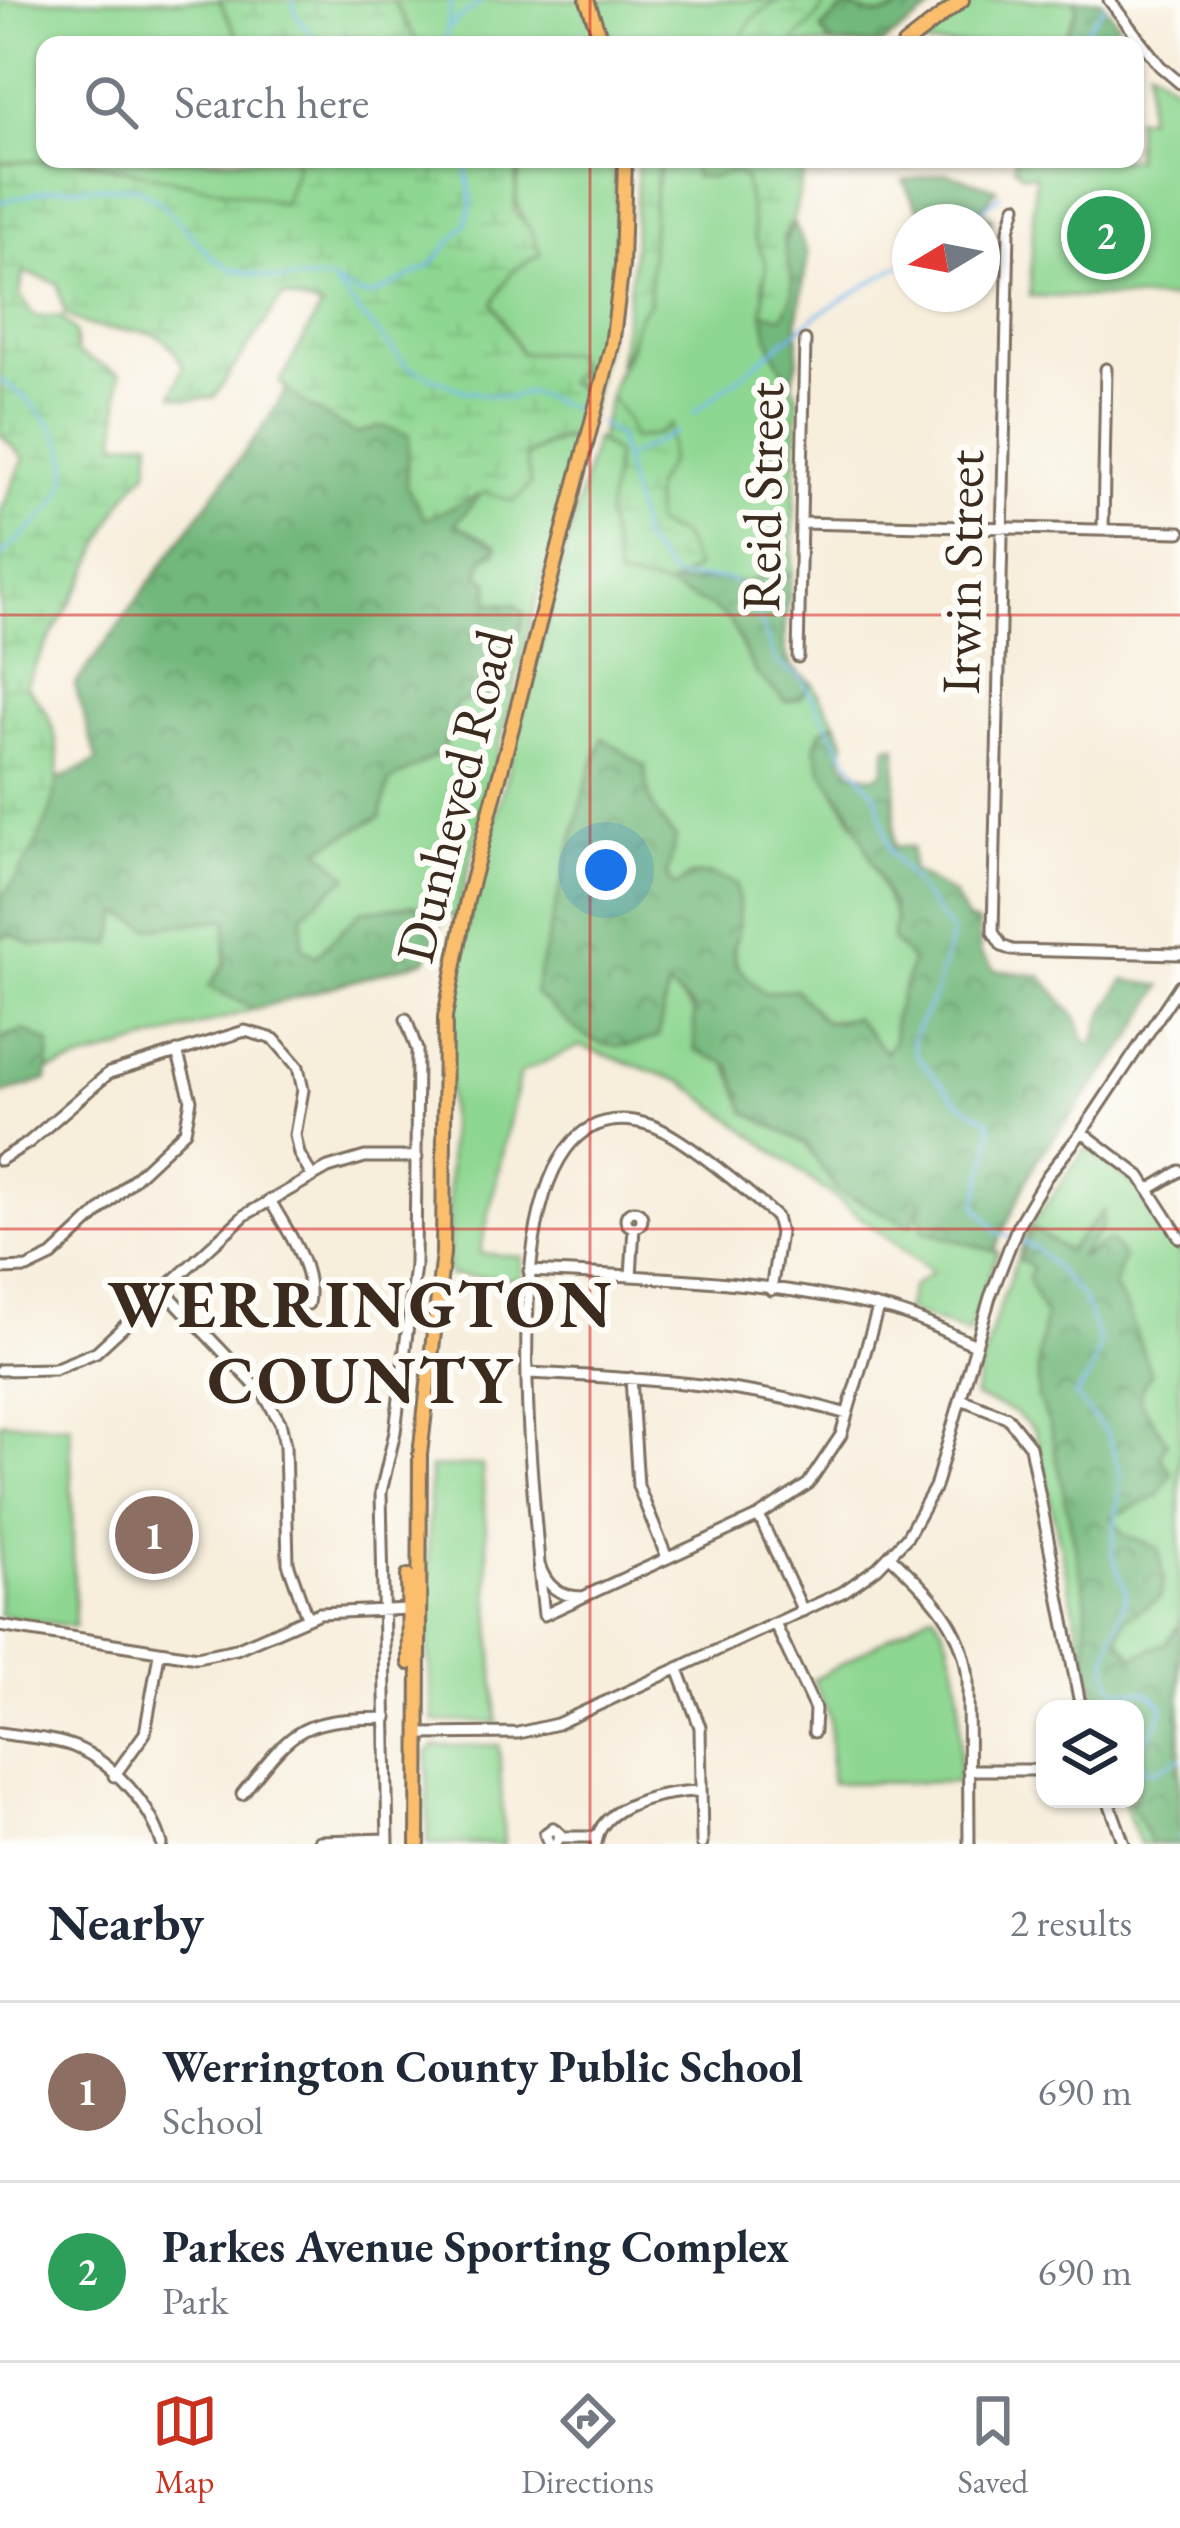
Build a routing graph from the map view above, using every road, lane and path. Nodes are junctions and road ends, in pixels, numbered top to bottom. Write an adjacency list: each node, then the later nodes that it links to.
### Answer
1 (962, 0): 5 (main road)
2 (1109, 0): 6 (street)
3 (587, 2): 4 (main road)
4 (598, 36)
5 (916, 36)
6 (1137, 36)
7 (1144, 45): 8 (street)
8 (1180, 83)
9 (623, 168): 44 (main road, Dunheved Road)
10 (1016, 206): 14 (street, Irwin Street)
11 (805, 340): 13 (street, Reid Street)
12 (1106, 369): 15 (street)
13 (801, 523): 14 (street); 17 (street, Reid Street)
14 (1002, 528): 15 (street); 18 (street, Irwin Street)
15 (1103, 530): 16 (street)
16 (1180, 532)
17 (797, 656)
18 (1180, 954)
19 (1180, 989): 22 (street)
20 (406, 1019): 23 (street)
21 (177, 1051): 24 (street); 26 (street); 31 (street)
22 (1082, 1132): 27 (street); 38 (street)
23 (417, 1157): 26 (street); 51 (street)
24 (0, 1160)
25 (1180, 1171): 27 (street)
26 (312, 1176): 28 (street)
27 (1150, 1189): 30 (street)
28 (269, 1200): 35 (street); 36 (street)
29 (634, 1227): 33 (street)
30 (1180, 1238)
31 (0, 1269)
32 (529, 1271): 33 (street); 34 (street); 40 (street)
33 (631, 1276): 34 (street)
34 (771, 1289): 37 (street)
35 (164, 1290): 39 (street); 54 (street)
36 (308, 1304)
37 (878, 1308): 38 (street); 43 (street)
38 (976, 1345): 42 (street)
39 (0, 1370)
40 (528, 1373): 41 (street); 48 (street)
41 (631, 1378): 43 (street); 47 (street)
42 (961, 1399): 46 (street); 60 (street)
43 (847, 1414): 45 (street)
44 (420, 1455): 49 (main road, Dunheved Road); 52 (main road, Dunheved Road)
45 (759, 1516): 47 (street); 53 (street)
46 (890, 1556): 53 (street); 65 (street)
47 (667, 1558): 50 (street)
48 (539, 1564): 50 (street); 50 (street)
49 (416, 1588): 52 (main road); 57 (main road, Dunheved Road)
50 (583, 1597)
51 (385, 1609): 52 (street); 54 (street); 61 (street)
52 (408, 1609): 57 (main road); 64 (main road, Dunheved Road)
53 (803, 1610): 55 (street)
54 (307, 1617): 58 (street)
55 (775, 1624): 59 (street); 62 (street)
56 (0, 1626): 58 (street)
57 (417, 1626): 64 (main road, Dunheved Road)
58 (159, 1654): 67 (street)
59 (678, 1669): 64 (street); 68 (street)
60 (1079, 1700)
61 (387, 1718): 69 (street); 73 (street)
62 (814, 1732)
63 (0, 1733): 67 (street)
64 (413, 1734): 77 (main road, Dunheved Road)
65 (968, 1770): 66 (street); 79 (street)
66 (1036, 1770)
67 (114, 1776): 76 (street)
68 (701, 1791): 72 (street); 78 (street)
69 (242, 1795)
70 (1110, 1808): 75 (street)
71 (319, 1841): 73 (street)
72 (596, 1841): 74 (street)
73 (388, 1842)
74 (556, 1842)
75 (1119, 1843)
76 (162, 1844)
77 (415, 1844)
78 (702, 1844)
79 (969, 1844)

